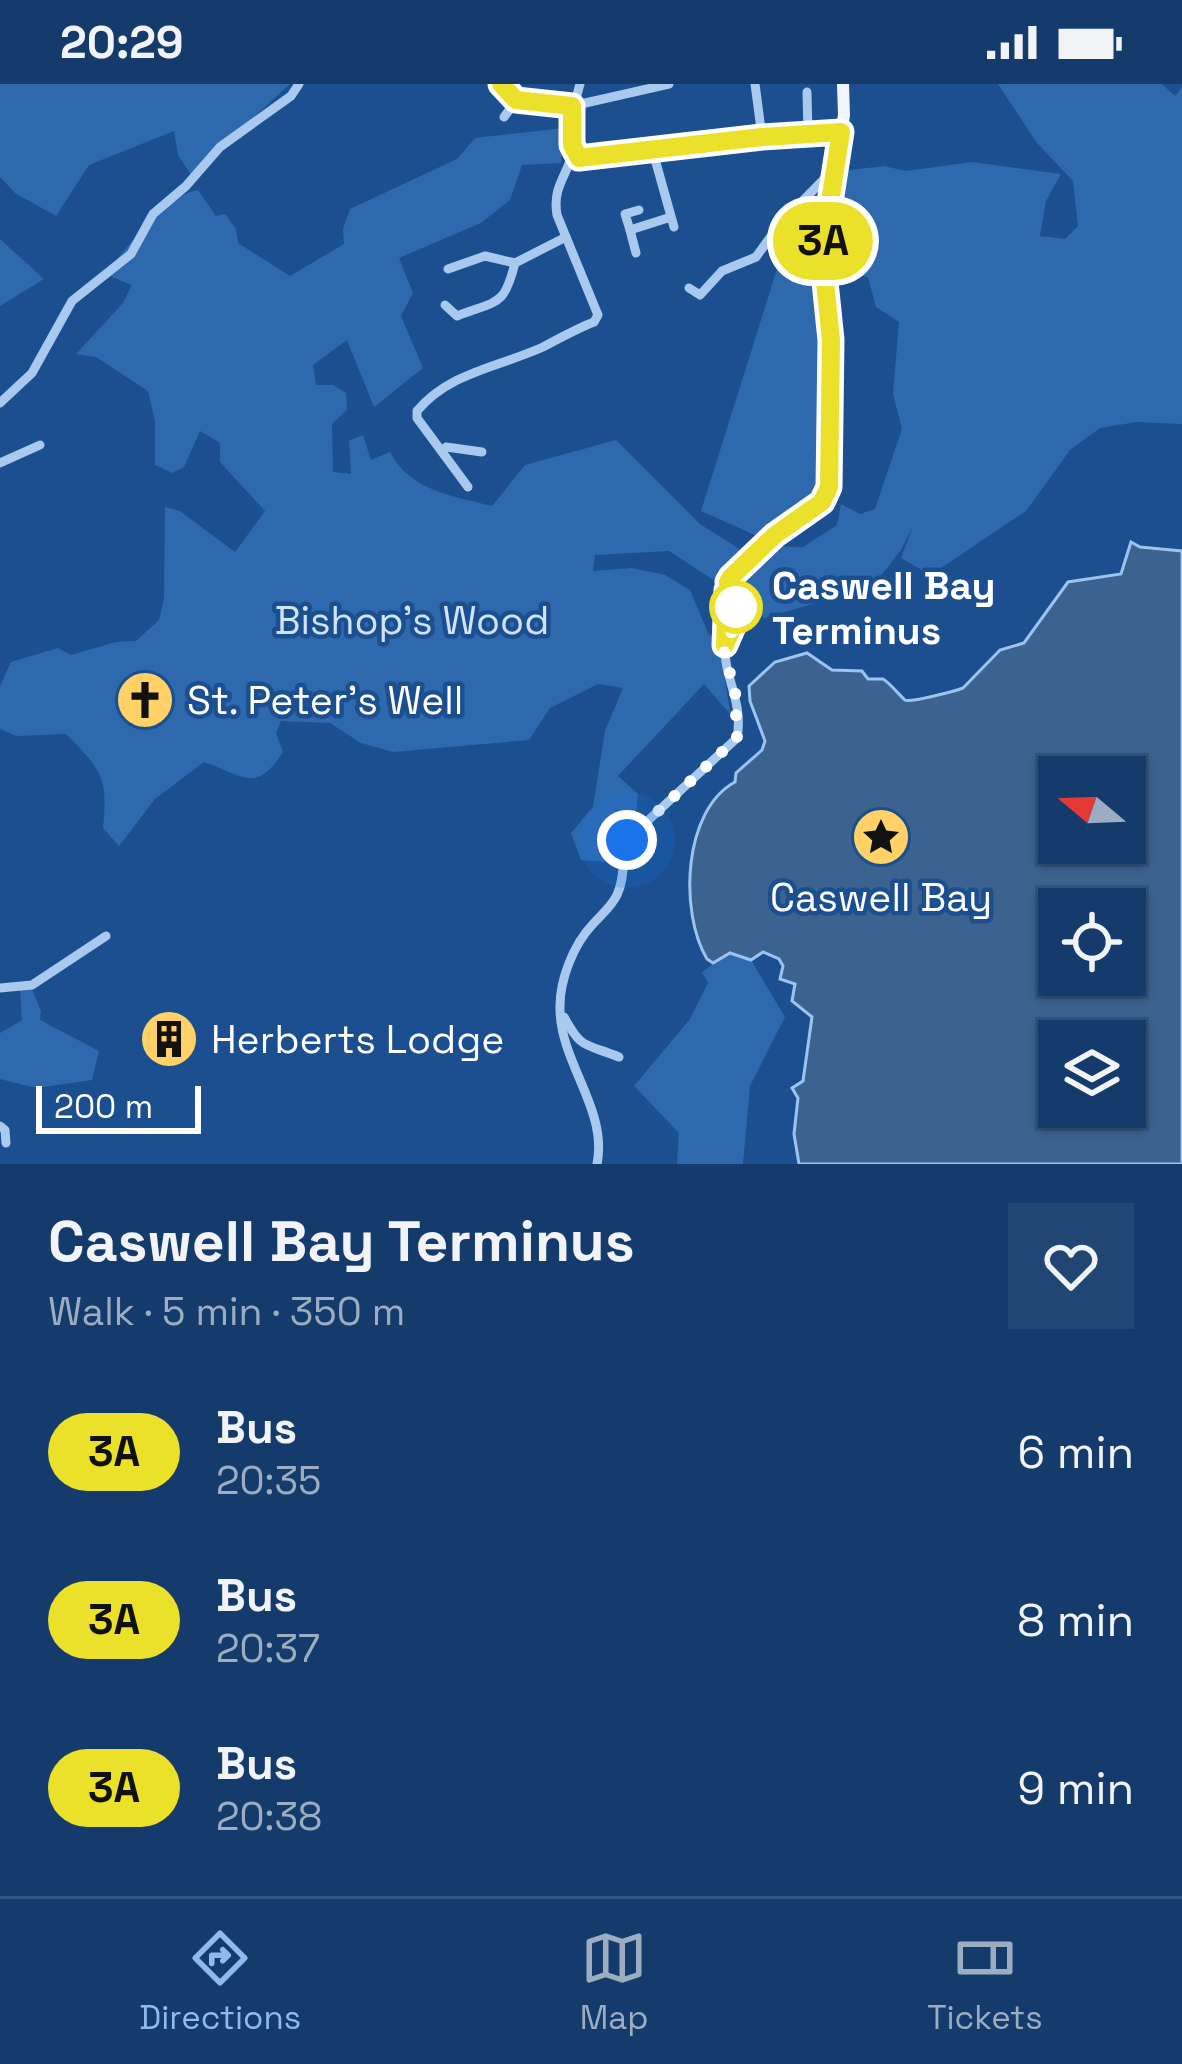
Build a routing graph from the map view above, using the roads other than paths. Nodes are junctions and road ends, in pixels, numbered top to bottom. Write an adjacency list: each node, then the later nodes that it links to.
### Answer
1 (299, 84): 25 (street)
2 (501, 84): 8 (street)
3 (580, 84): 9 (street)
4 (670, 84): 9 (street)
5 (755, 84): 13 (street)
6 (843, 84): 11 (main road)
7 (807, 92): 12 (street)
8 (516, 100): 9 (street); 10 (street)
9 (572, 106): 15 (street)
10 (504, 117)
11 (841, 132): 12 (street); 16 (main road)
12 (808, 134): 13 (street)
13 (762, 137): 14 (street)
14 (652, 152): 15 (street); 18 (street)
15 (573, 153): 19 (street)
16 (836, 167): 23 (street); 31 (main road)
17 (639, 210): 18 (street)
18 (630, 230): 20 (street)
19 (566, 237): 21 (street); 27 (street)
20 (636, 253)
21 (515, 263): 22 (street); 24 (street)
22 (448, 268)
23 (689, 288)
24 (445, 305)
25 (0, 403)
26 (40, 445): 29 (street)
27 (444, 450): 28 (street); 30 (street)
28 (482, 452)
29 (0, 463)
30 (468, 487)
31 (725, 645): 34 (street)
32 (100, 937): 33 (street)
33 (0, 988)
34 (560, 1013): 35 (street); 38 (street)
35 (619, 1057)
36 (0, 1126): 37 (street)
37 (6, 1144)
38 (597, 1164)

